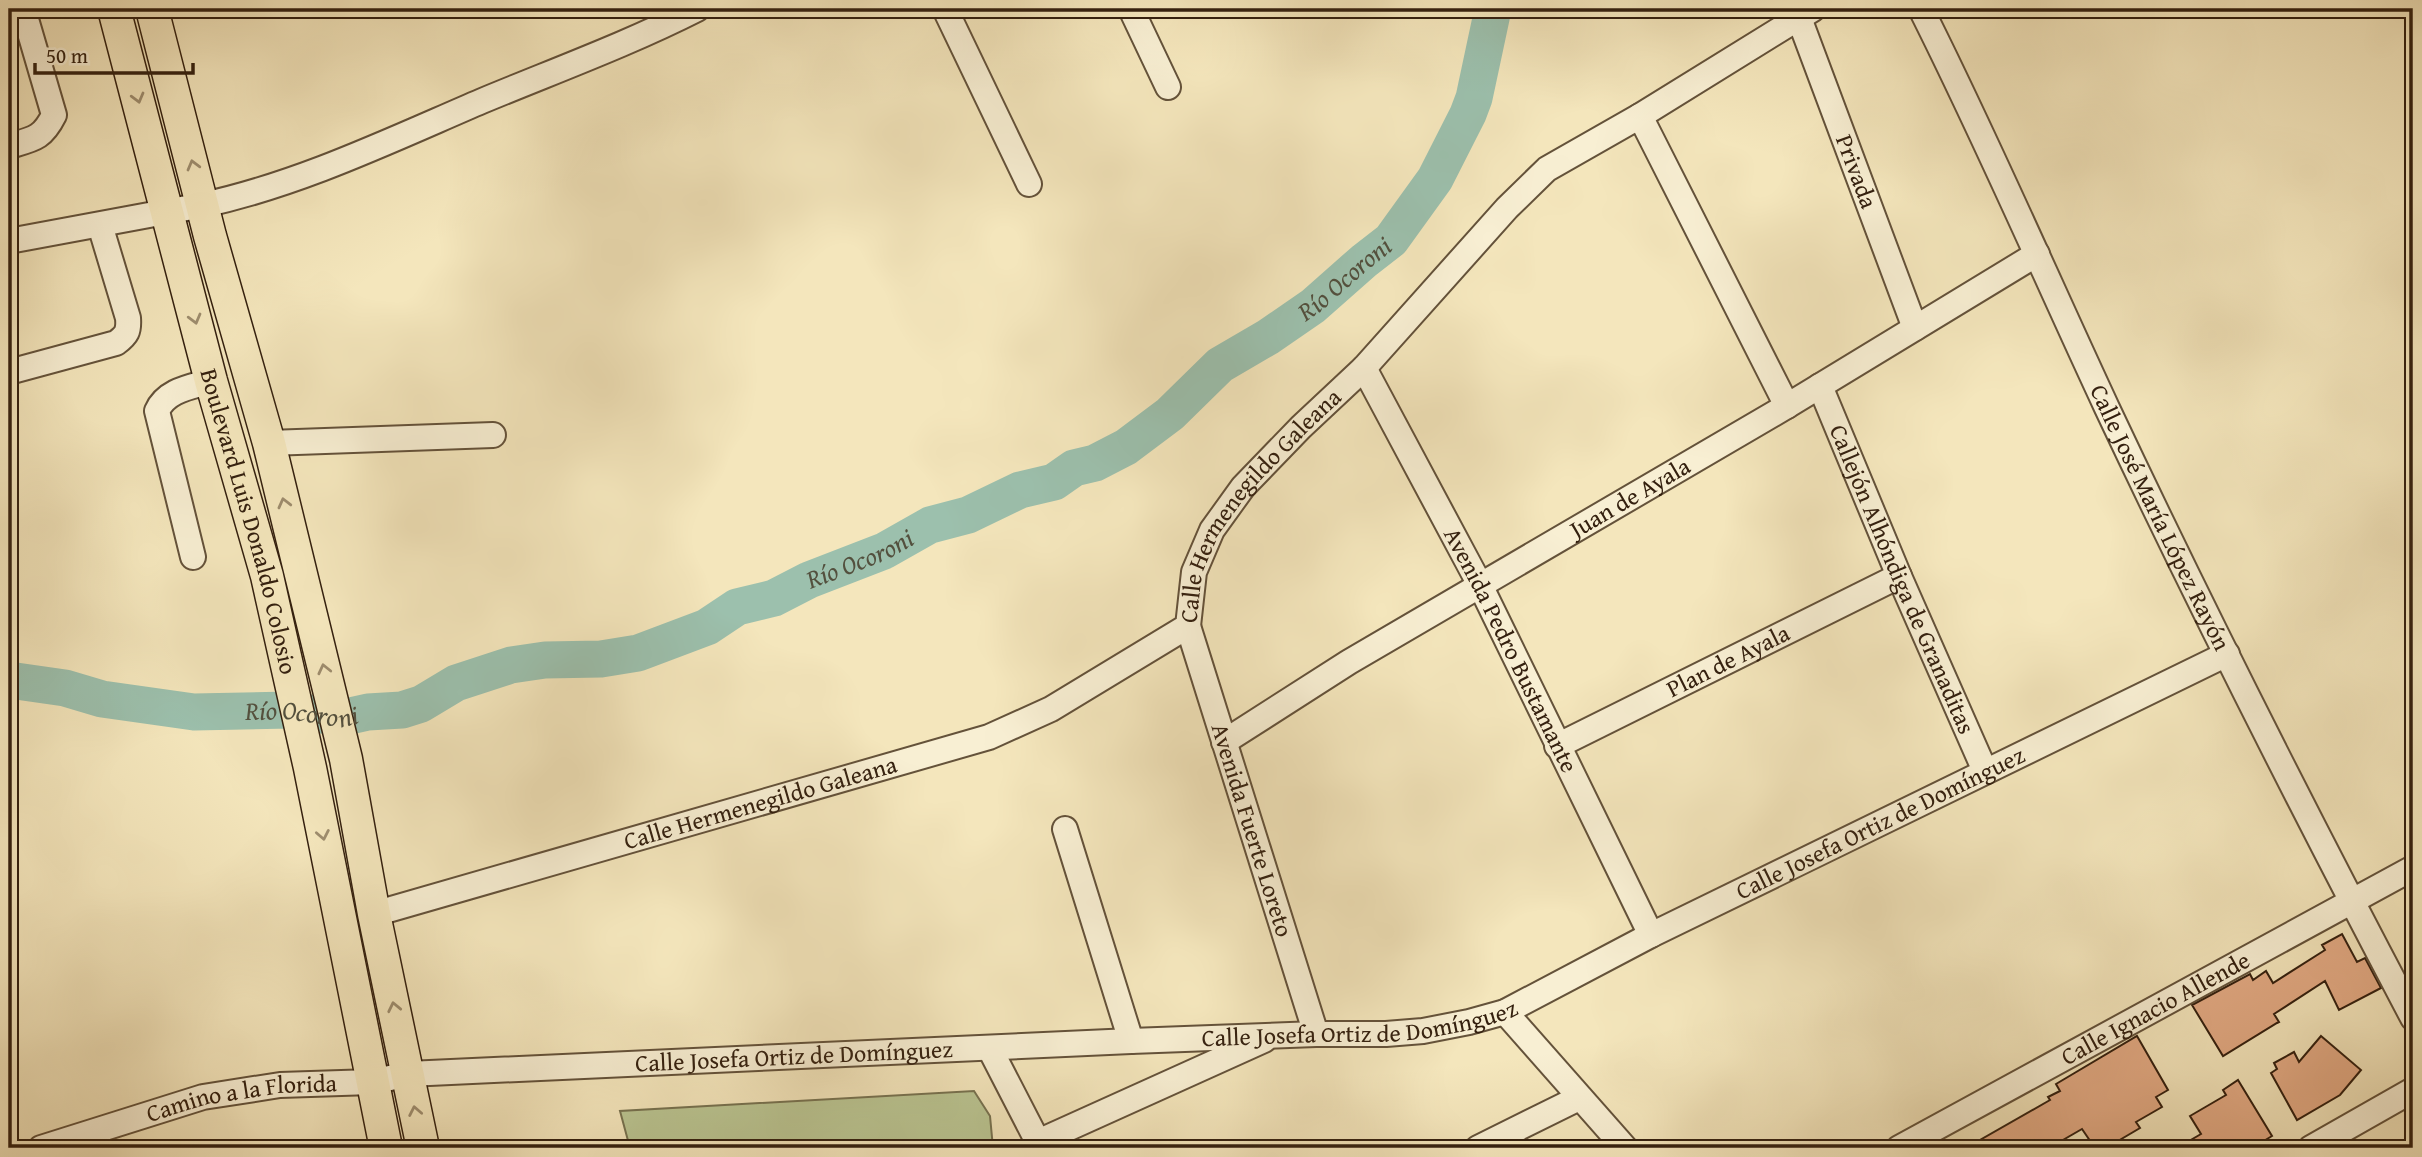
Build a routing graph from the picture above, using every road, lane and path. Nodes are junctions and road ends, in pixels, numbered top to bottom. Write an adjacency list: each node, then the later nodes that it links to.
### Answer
1 (23, 9): 11 (street)
2 (114, 9): 14 (main road, Boulevard Luis Donaldo Colosio, one-way to 14)
3 (152, 9): 13 (main road, Boulevard Luis Donaldo Colosio, one-way to 3)
4 (697, 9): 13 (street)
5 (944, 9): 12 (street)
6 (1130, 9): 9 (street)
7 (1921, 9): 17 (street, Calle José María López Rayón)
8 (1806, 13): 10 (street, Calle Hermenegildo Galeana); 18 (street, Privada)
9 (1168, 87)
10 (1640, 116): 19 (street, Calle Hermenegildo Galeana); 23 (street)
11 (9, 146)
12 (1029, 184)
13 (203, 205): 14 (street); 25 (main road, Boulevard Luis Donaldo Colosio)
14 (167, 212): 15 (street); 21 (main road, Boulevard Luis Donaldo Colosio, one-way to 21)
15 (100, 225): 16 (street); 20 (street)
16 (9, 241)
17 (2037, 254): 18 (street, Juan de Ayala); 30 (street, Calle José María López Rayón)
18 (1915, 328): 22 (street, Juan de Ayala)
19 (1364, 368): 28 (street, Avenida Pedro Bustamante); 29 (street, Calle Hermenegildo Galeana)
20 (9, 372)
21 (211, 381): 26 (street); 46 (main road, Boulevard Luis Donaldo Colosio, one-way to 46)
22 (1820, 386): 23 (street, Juan de Ayala); 27 (street, Callejón Alhóndiga de Granaditas)
23 (1787, 407): 28 (street, Juan de Ayala)
24 (493, 435): 25 (street)
25 (269, 443): 37 (main road, Boulevard Luis Donaldo Colosio, one-way to 25)
26 (193, 557)
27 (1899, 576): 32 (street, Plan de Ayala); 33 (street, Callejón Alhóndiga de Granaditas)
28 (1480, 585): 31 (street, Juan de Ayala); 32 (street, Avenida Pedro Bustamante)
29 (1188, 626): 31 (street, Avenida Fuerte Loreto); 37 (street, Calle Hermenegildo Galeana)
30 (2227, 654): 33 (street, Calle Josefa Ortiz de Domínguez); 36 (street, Calle José María López Rayón)
31 (1224, 742): 41 (street, Avenida Fuerte Loreto)
32 (1557, 746): 38 (street, Avenida Pedro Bustamante)
33 (1985, 771): 38 (street, Calle Josefa Ortiz de Domínguez)
34 (1065, 829): 43 (street)
35 (2413, 867): 36 (street, Calle Ignacio Allende)
36 (2352, 901): 40 (street, Calle José María López Rayón); 50 (street, Calle Ignacio Allende)
37 (374, 914): 45 (main road, Boulevard Luis Donaldo Colosio, one-way to 37)
38 (1651, 935): 39 (street, Calle Josefa Ortiz de Domínguez)
39 (1505, 1012): 41 (street, Calle Josefa Ortiz de Domínguez); 48 (street)
40 (2413, 1018)
41 (1316, 1034): 42 (street, Calle Josefa Ortiz de Domínguez)
42 (1275, 1035): 43 (street, Calle Josefa Ortiz de Domínguez); 49 (street)
43 (1131, 1041): 44 (street, Calle Josefa Ortiz de Domínguez)
44 (990, 1049): 45 (street, Calle Josefa Ortiz de Domínguez); 49 (street)
45 (408, 1074): 46 (street, Camino a la Florida); 53 (main road, Boulevard Luis Donaldo Colosio, one-way to 45)
46 (372, 1082): 51 (street, Camino a la Florida); 52 (main road, Boulevard Luis Donaldo Colosio)
47 (2413, 1090): 56 (street)
48 (1579, 1098): 54 (street); 55 (street)
49 (1040, 1145)
50 (1903, 1147)
51 (41, 1148)
52 (386, 1148)
53 (423, 1148)
54 (1478, 1148)
55 (1625, 1148)
56 (2311, 1148)

